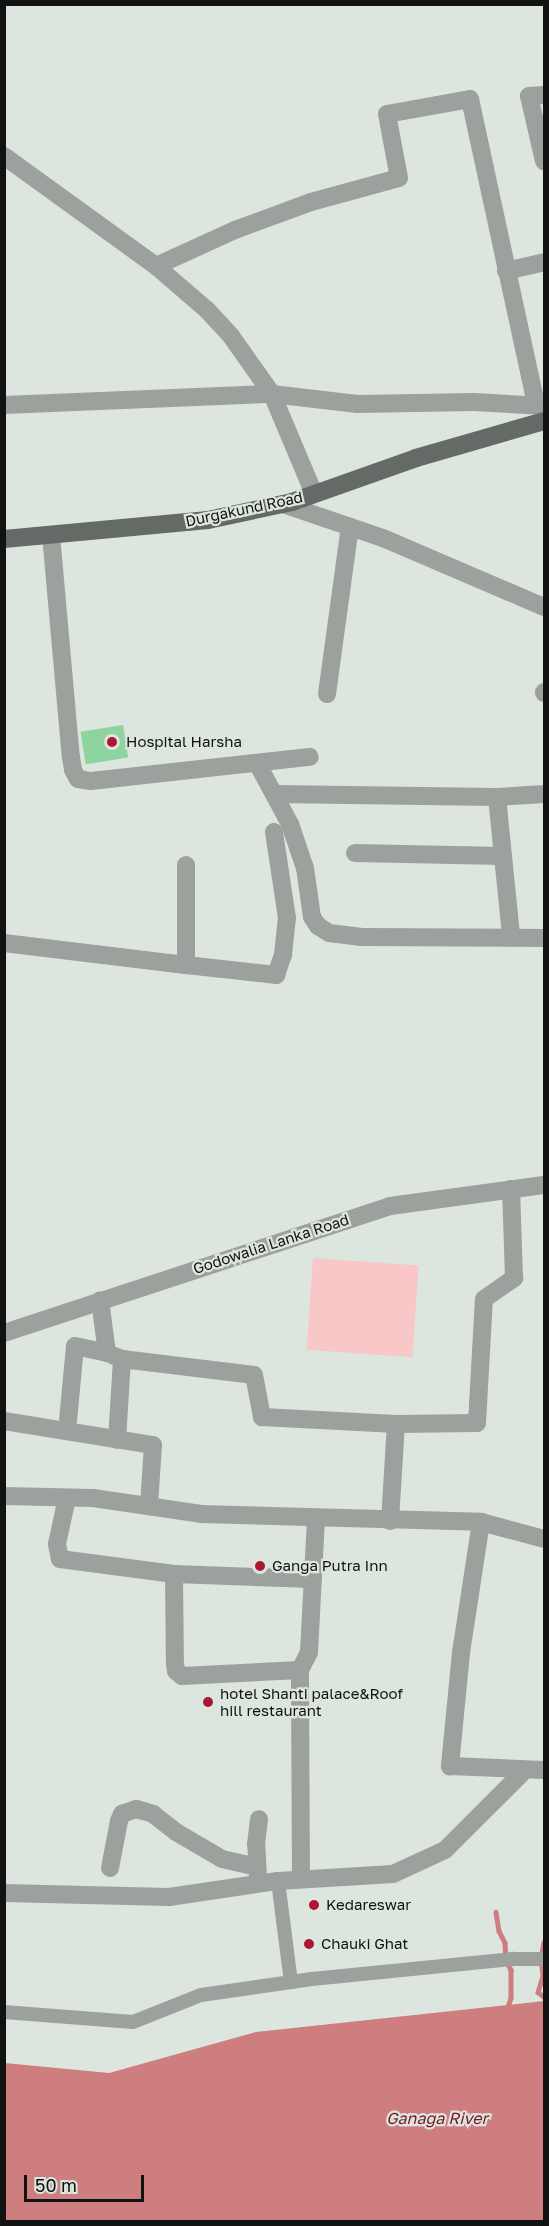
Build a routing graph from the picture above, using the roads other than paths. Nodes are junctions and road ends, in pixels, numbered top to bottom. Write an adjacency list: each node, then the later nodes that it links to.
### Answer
1 (544, 94): 3 (street)
2 (4, 156): 5 (street)
3 (544, 161)
4 (544, 262): 6 (street)
5 (156, 266): 6 (street); 7 (street)
6 (506, 271): 9 (street)
7 (272, 394): 8 (street); 9 (street); 10 (street)
8 (4, 405)
9 (542, 411): 10 (main road, Durgakund Road)
10 (314, 494): 11 (main road, Durgakund Road)
11 (283, 504): 12 (street); 13 (main road, Durgakund Road)
12 (350, 527): 15 (street); 16 (street)
13 (51, 535): 14 (main road, Durgakund Road); 18 (street)
14 (4, 539)
15 (544, 607)
16 (327, 694)
17 (310, 757): 18 (street)
18 (256, 763): 20 (street)
19 (544, 794): 21 (street)
20 (274, 795): 21 (street); 26 (street)
21 (497, 797): 24 (street)
22 (274, 832): 29 (street)
23 (355, 854): 24 (street)
24 (503, 856): 26 (street)
25 (186, 865): 29 (street)
26 (511, 936): 27 (street)
27 (544, 938)
28 (4, 943): 29 (street)
29 (186, 965)
30 (544, 1185): 31 (street, Godowalia Lanka Road)
31 (512, 1189): 32 (street, Godowalia Lanka Road); 36 (street)
32 (100, 1300): 33 (street, Godowalia Lanka Road); 34 (street)
33 (4, 1333)
34 (114, 1356): 36 (street); 37 (street); 38 (street)
35 (4, 1421): 37 (street)
36 (396, 1424): 43 (street)
37 (68, 1431): 38 (street)
38 (117, 1440): 41 (street)
39 (4, 1496): 40 (street)
40 (67, 1498): 41 (street); 46 (street)
41 (149, 1506): 42 (street)
42 (316, 1519): 43 (street); 47 (street)
43 (390, 1521): 44 (street)
44 (482, 1522): 45 (street); 50 (street)
45 (544, 1539)
46 (174, 1574): 47 (street); 48 (street)
47 (313, 1579): 48 (street)
48 (300, 1670): 54 (street)
49 (544, 1770): 50 (street)
50 (524, 1771): 54 (street)
51 (260, 1819): 53 (street)
52 (110, 1868): 53 (street)
53 (258, 1875): 55 (street); 56 (street)
54 (301, 1879): 55 (street)
55 (278, 1881): 58 (street)
56 (4, 1893)
57 (544, 1959): 58 (street)
58 (291, 1982): 59 (street)
59 (4, 2012)

